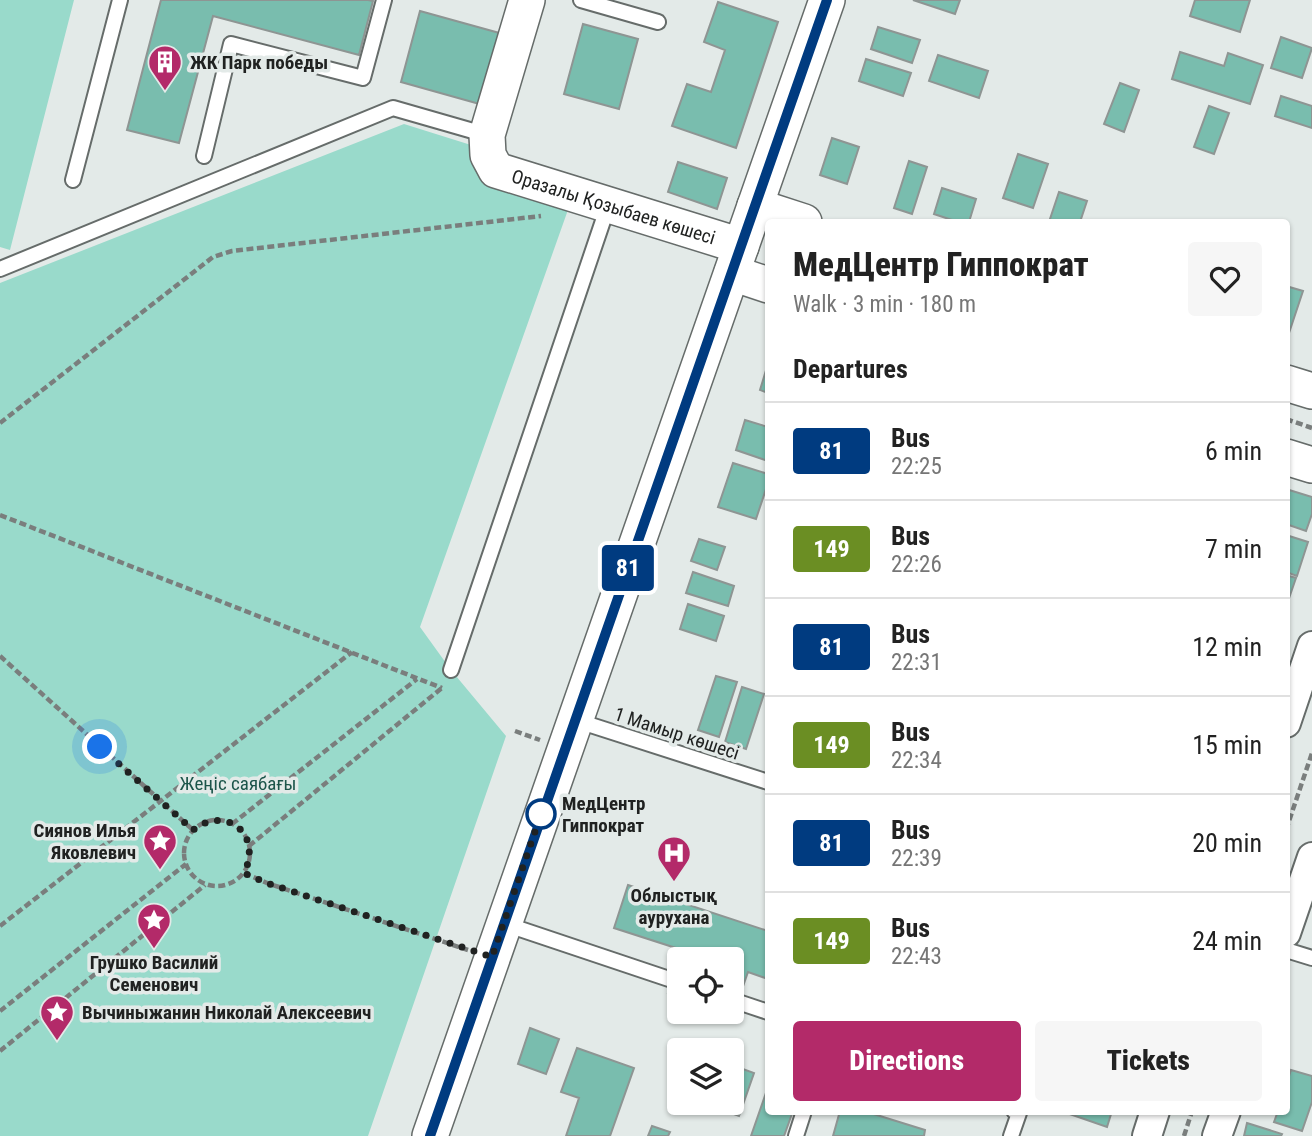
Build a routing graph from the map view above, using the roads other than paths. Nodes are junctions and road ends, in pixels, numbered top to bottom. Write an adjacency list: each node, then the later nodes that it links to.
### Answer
1 (120, 0): 9 (lane)
2 (384, 0): 8 (lane)
3 (527, 0): 7 (street)
4 (581, 0): 6 (lane)
5 (827, 0): 11 (street)
6 (658, 22)
7 (487, 135): 10 (street, Оразалы Қозыбаев көшесі); 14 (lane)
8 (204, 156)
9 (73, 180)
10 (609, 205): 13 (street, Оразалы Қозыбаев көшесі); 21 (lane)
11 (755, 206): 12 (street); 13 (street)
12 (795, 219)
13 (737, 259): 15 (street, Оразалы Қозыбаев көшесі); 23 (street)
14 (0, 269)
15 (765, 282)
16 (1290, 384): 17 (street)
17 (1312, 391)
18 (1290, 458): 19 (street)
19 (1312, 465)
20 (1312, 646): 22 (street)
21 (451, 670)
22 (1290, 711)
23 (574, 720): 24 (lane, 1 Мамыр көшесі); 27 (street)
24 (765, 781)
25 (1312, 857): 26 (street)
26 (1290, 921)
27 (503, 923): 30 (lane); 37 (street)
28 (1290, 951): 29 (lane)
29 (1312, 958)
30 (667, 978)
31 (744, 1004): 32 (lane)
32 (765, 1011)
33 (803, 1115): 38 (lane)
34 (1018, 1115): 39 (lane)
35 (1154, 1115): 40 (street)
36 (1225, 1115): 41 (street)
37 (430, 1136)
38 (796, 1136)
39 (1011, 1136)
40 (1147, 1136)
41 (1217, 1136)

